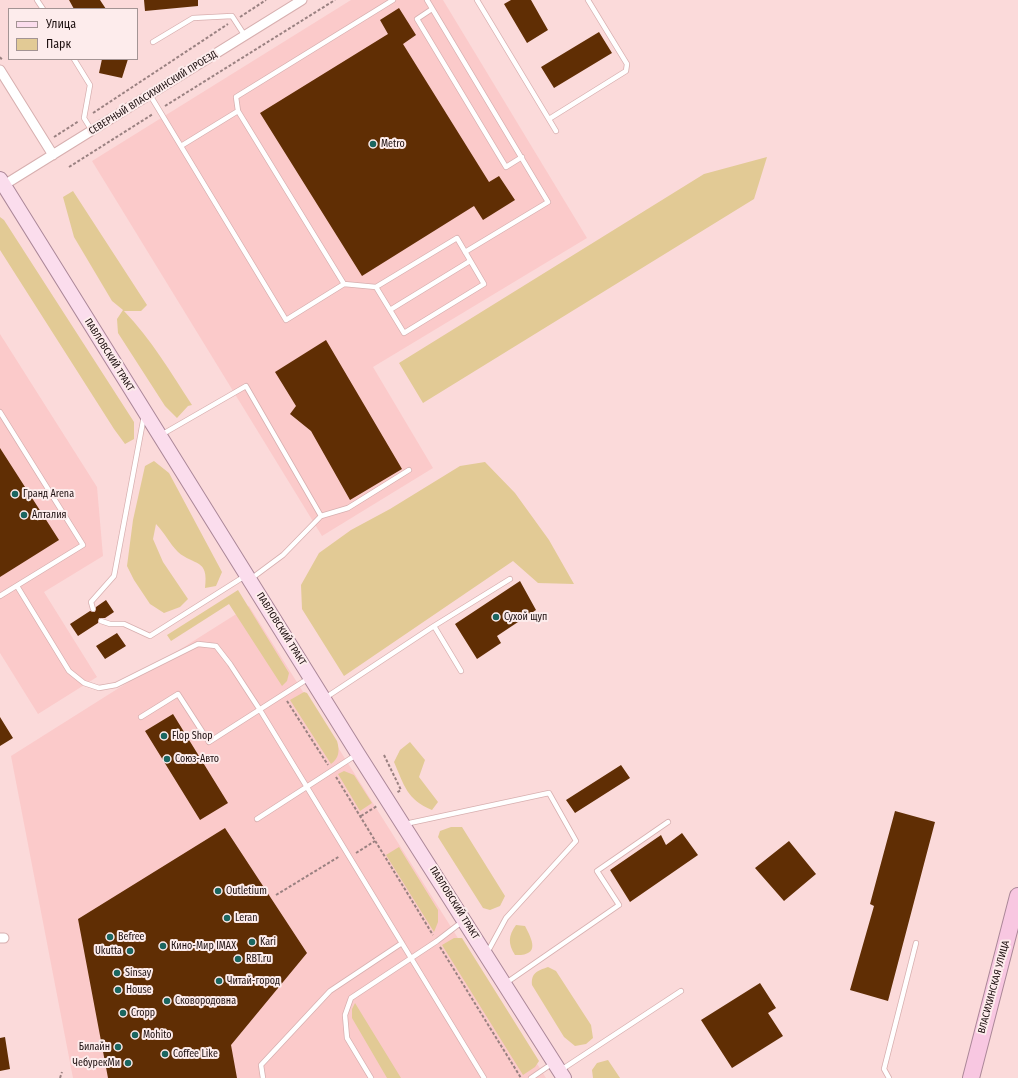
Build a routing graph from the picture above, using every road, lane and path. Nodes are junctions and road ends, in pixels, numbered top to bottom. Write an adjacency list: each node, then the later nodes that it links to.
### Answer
1 (266, 0): 9 (path)
2 (302, 0): 10 (street, СЕВЕРНЫЙ ВЛАСИХИНСКИЙ ПРОЕЗД)
3 (335, 0): 15 (path)
4 (393, 0): 16 (lane)
5 (427, 0): 8 (lane)
6 (477, 0): 18 (lane)
7 (588, 0): 18 (lane)
8 (432, 9): 24 (lane); 24 (lane)
9 (235, 20): 10 (lane); 11 (lane); 17 (path)
10 (245, 36): 14 (street, СЕВЕРНЫЙ ВЛАСИХИНСКИЙ ПРОЕЗД)
11 (153, 42)
12 (75, 60): 17 (lane)
13 (0, 70): 23 (street)
14 (150, 95): 15 (lane); 20 (street, СЕВЕРНЫЙ ВЛАСИХИНСКИЙ ПРОЕЗД)
15 (159, 110): 22 (lane); 25 (path)
16 (238, 111): 22 (lane); 29 (lane)
17 (84, 118): 20 (lane); 21 (path)
18 (549, 118): 19 (lane)
19 (556, 130)
20 (92, 131): 23 (street, СЕВЕРНЫЙ ВЛАСИХИНСКИЙ ПРОЕЗД)
21 (52, 139)
22 (181, 146): 29 (lane)
23 (53, 155): 26 (street, СЕВЕРНЫЙ ВЛАСИХИНСКИЙ ПРОЕЗД)
24 (522, 158): 27 (lane)
25 (69, 167)
26 (1, 184): 33 (main road, ПАВЛОВСКИЙ ТРАКТ)
27 (465, 252): 28 (lane); 30 (lane)
28 (470, 261): 31 (lane); 31 (lane)
29 (344, 284): 30 (lane)
30 (376, 287): 31 (lane)
31 (390, 310)
32 (0, 412): 39 (lane)
33 (144, 412): 34 (main road, ПАВЛОВСКИЙ ТРАКТ); 41 (lane)
34 (159, 436): 36 (lane); 37 (main road, ПАВЛОВСКИЙ ТРАКТ)
35 (410, 470): 36 (lane)
36 (321, 516): 37 (lane)
37 (248, 577): 42 (lane); 45 (main road, ПАВЛОВСКИЙ ТРАКТ)
38 (510, 579): 43 (lane)
39 (17, 586): 40 (lane); 48 (lane)
40 (0, 596)
41 (93, 609)
42 (101, 621)
43 (434, 626): 44 (lane); 47 (lane)
44 (461, 671)
45 (311, 677): 46 (lane); 47 (main road, ПАВЛОВСКИЙ ТРАКТ)
46 (284, 695): 48 (lane); 51 (path)
47 (324, 699): 50 (main road, ПАВЛОВСКИЙ ТРАКТ)
48 (260, 710): 49 (lane); 52 (lane)
49 (141, 717)
50 (358, 754): 51 (lane); 55 (main road, ПАВЛОВСКИЙ ТРАКТ)
51 (332, 771): 52 (lane); 56 (path)
52 (307, 788): 53 (lane); 57 (lane)
53 (257, 819)
54 (668, 822): 66 (lane)
55 (404, 824): 60 (main road, ПАВЛОВСКИЙ ТРАКТ); 64 (lane)
56 (375, 841): 57 (path); 61 (path)
57 (346, 852): 58 (path); 62 (lane)
58 (276, 895)
59 (1018, 896): 77 (highway, ВЛАСИХИНСКАЯ УЛИЦА)
60 (464, 920): 61 (lane); 64 (main road, ПАВЛОВСКИЙ ТРАКТ)
61 (437, 941): 65 (lane); 74 (path)
62 (402, 943): 65 (lane); 71 (lane)
63 (916, 943): 76 (lane)
64 (486, 955): 66 (main road, ПАВЛОВСКИЙ ТРАКТ)
65 (411, 958): 72 (lane); 73 (lane)
66 (504, 984): 68 (main road, ПАВЛОВСКИЙ ТРАКТ)
67 (681, 991): 68 (lane)
68 (559, 1071): 75 (lane)
69 (62, 1072): 70 (path)
70 (60, 1078)
71 (263, 1078)
72 (371, 1078)
73 (484, 1078)
74 (521, 1078)
75 (531, 1078)
76 (889, 1078)
77 (971, 1078)

